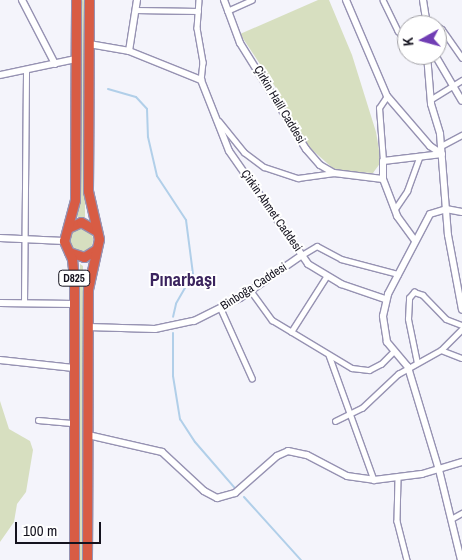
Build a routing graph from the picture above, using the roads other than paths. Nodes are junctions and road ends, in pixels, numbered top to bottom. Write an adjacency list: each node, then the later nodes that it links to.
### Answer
1 (22, 0): 21 (street)
2 (76, 0): 20 (highway)
3 (89, 0): 17 (highway, D825)
4 (136, 0): 11 (street)
5 (198, 0): 13 (street)
6 (224, 0): 12 (street, Çirkin Halil Caddesi)
7 (252, 0): 12 (street)
8 (346, 0): 29 (street)
9 (384, 0): 15 (street)
10 (423, 0): 14 (street)
11 (135, 10): 13 (street); 18 (street)
12 (227, 11): 37 (street, Çirkin Halil Caddesi)
13 (198, 12): 26 (street)
14 (426, 15)
15 (397, 28)
16 (447, 36): 19 (street)
17 (89, 44): 18 (street); 43 (highway, D825)
18 (129, 51): 26 (street)
19 (462, 58)
20 (76, 59): 21 (street); 42 (highway)
21 (55, 64): 24 (street)
22 (428, 65): 30 (street)
23 (441, 65): 28 (street)
24 (26, 70): 25 (street); 45 (street)
25 (0, 74)
26 (202, 80): 32 (street, Çirkin Ahmet Caddesi)
27 (462, 80): 28 (street)
28 (454, 85): 30 (street); 31 (street)
29 (387, 96): 34 (street); 36 (street)
30 (430, 100): 34 (street)
31 (462, 101)
32 (217, 118): 37 (street); 50 (street, Çirkin Ahmet Caddesi)
33 (462, 136): 34 (street)
34 (442, 150): 35 (street); 40 (street)
35 (420, 156): 36 (street); 39 (street)
36 (383, 161): 38 (street)
37 (334, 173): 38 (street, Çirkin Halil Caddesi)
38 (383, 179): 39 (street)
39 (395, 209): 47 (street)
40 (446, 209): 41 (street); 47 (street); 54 (street)
41 (462, 212)
42 (68, 229): 43 (highway); 46 (highway)
43 (97, 232): 48 (highway, D825)
44 (0, 238): 45 (street)
45 (24, 239): 46 (street); 58 (street)
46 (64, 241): 49 (highway, D825)
47 (415, 241): 51 (street)
48 (95, 250): 49 (highway); 62 (highway, D825)
49 (69, 252): 59 (highway, D825)
50 (302, 255): 51 (street); 52 (street, Çirkin Ahmet Caddesi); 55 (street, Binboğa Caddesi)
51 (398, 274): 56 (street)
52 (326, 276): 56 (street, Çirkin Ahmet Caddesi); 64 (street)
53 (462, 278): 54 (street)
54 (458, 288): 61 (street)
55 (251, 291): 60 (street, Binboğa Caddesi); 64 (street)
56 (385, 299): 66 (street)
57 (0, 303): 58 (street)
58 (24, 303): 59 (street)
59 (74, 304): 72 (highway, D825)
60 (220, 309): 62 (street, Binboğa Caddesi); 73 (street)
61 (462, 310)
62 (88, 327): 78 (highway, D825)
63 (462, 327): 65 (street); 70 (street)
64 (291, 332): 67 (street)
65 (441, 350): 68 (street); 70 (street)
66 (393, 352): 67 (street); 71 (street)
67 (329, 354): 74 (street)
68 (462, 358)
69 (0, 360): 72 (street)
70 (417, 362): 71 (street)
71 (408, 367): 74 (street); 80 (street)
72 (74, 368): 77 (highway, D825)
73 (252, 378)
74 (349, 415): 76 (street); 82 (street)
75 (38, 420): 77 (street)
76 (334, 421)
77 (74, 423): 85 (highway, D825)
78 (88, 435): 82 (street); 86 (highway, D825)
79 (462, 462): 80 (street)
80 (439, 470): 81 (street); 84 (street)
81 (398, 479): 82 (street); 87 (street)
82 (374, 480)
83 (462, 513): 84 (street)
84 (451, 519): 88 (street)
85 (74, 560)
86 (87, 560)
87 (407, 560)
88 (461, 560)

